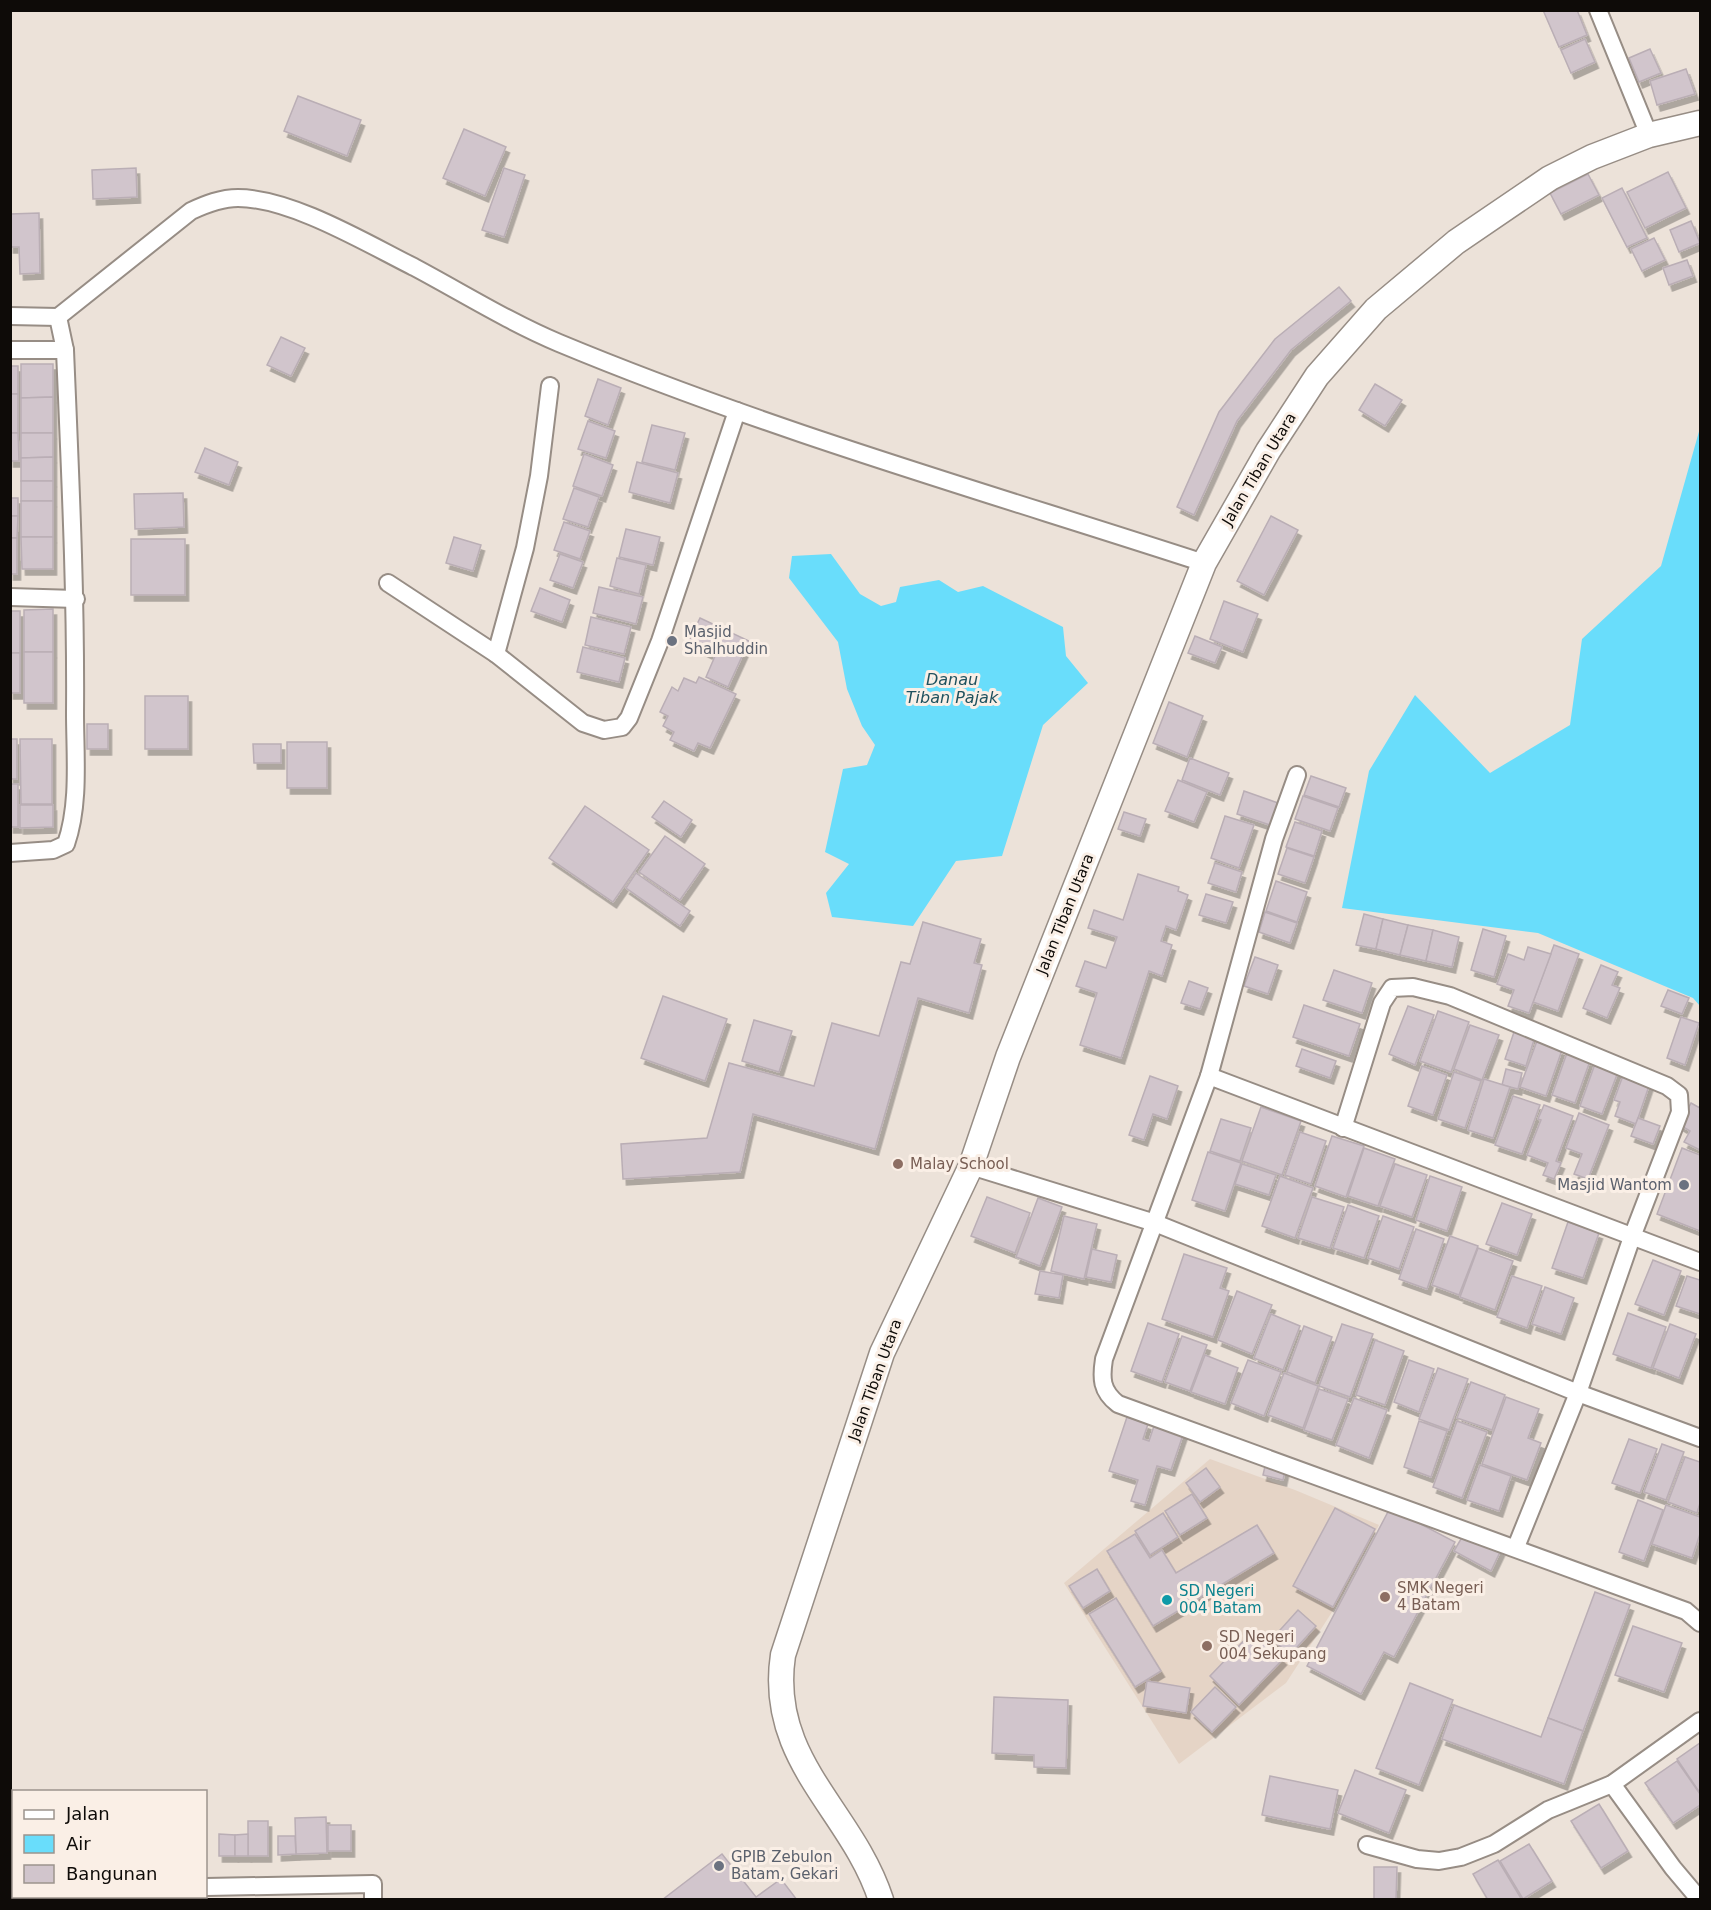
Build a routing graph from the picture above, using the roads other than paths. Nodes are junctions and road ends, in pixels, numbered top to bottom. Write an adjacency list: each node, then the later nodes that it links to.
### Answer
1 (1598, 10): 3 (street)
2 (1701, 123): 3 (street, Jalan Tiban Utara)
3 (1649, 135): 10 (street, Jalan Tiban Utara)
4 (10, 316): 5 (street)
5 (58, 317): 7 (street); 9 (street)
6 (10, 350): 7 (street)
7 (65, 350): 13 (street)
8 (550, 386): 14 (street)
9 (737, 411): 10 (street); 14 (street)
10 (1204, 563): 19 (street, Jalan Tiban Utara)
11 (388, 583): 14 (street)
12 (10, 597): 13 (street)
13 (76, 599): 16 (street)
14 (496, 654)
15 (1298, 775): 17 (street)
16 (10, 853)
17 (1209, 1076): 18 (street); 20 (street)
18 (1343, 1128): 21 (street); 21 (street)
19 (971, 1166): 20 (street); 32 (street, Jalan Tiban Utara)
20 (1155, 1223): 23 (street); 25 (street)
21 (1632, 1237): 22 (street); 23 (street)
22 (1701, 1262)
23 (1578, 1394): 24 (street); 25 (street)
24 (1701, 1438)
25 (1516, 1547): 26 (street)
26 (1701, 1623)
27 (1701, 1721): 28 (street)
28 (1612, 1784): 29 (street); 33 (street)
29 (1367, 1845)
30 (207, 1887): 31 (street)
31 (373, 1899)
32 (881, 1899)
33 (1700, 1899)

